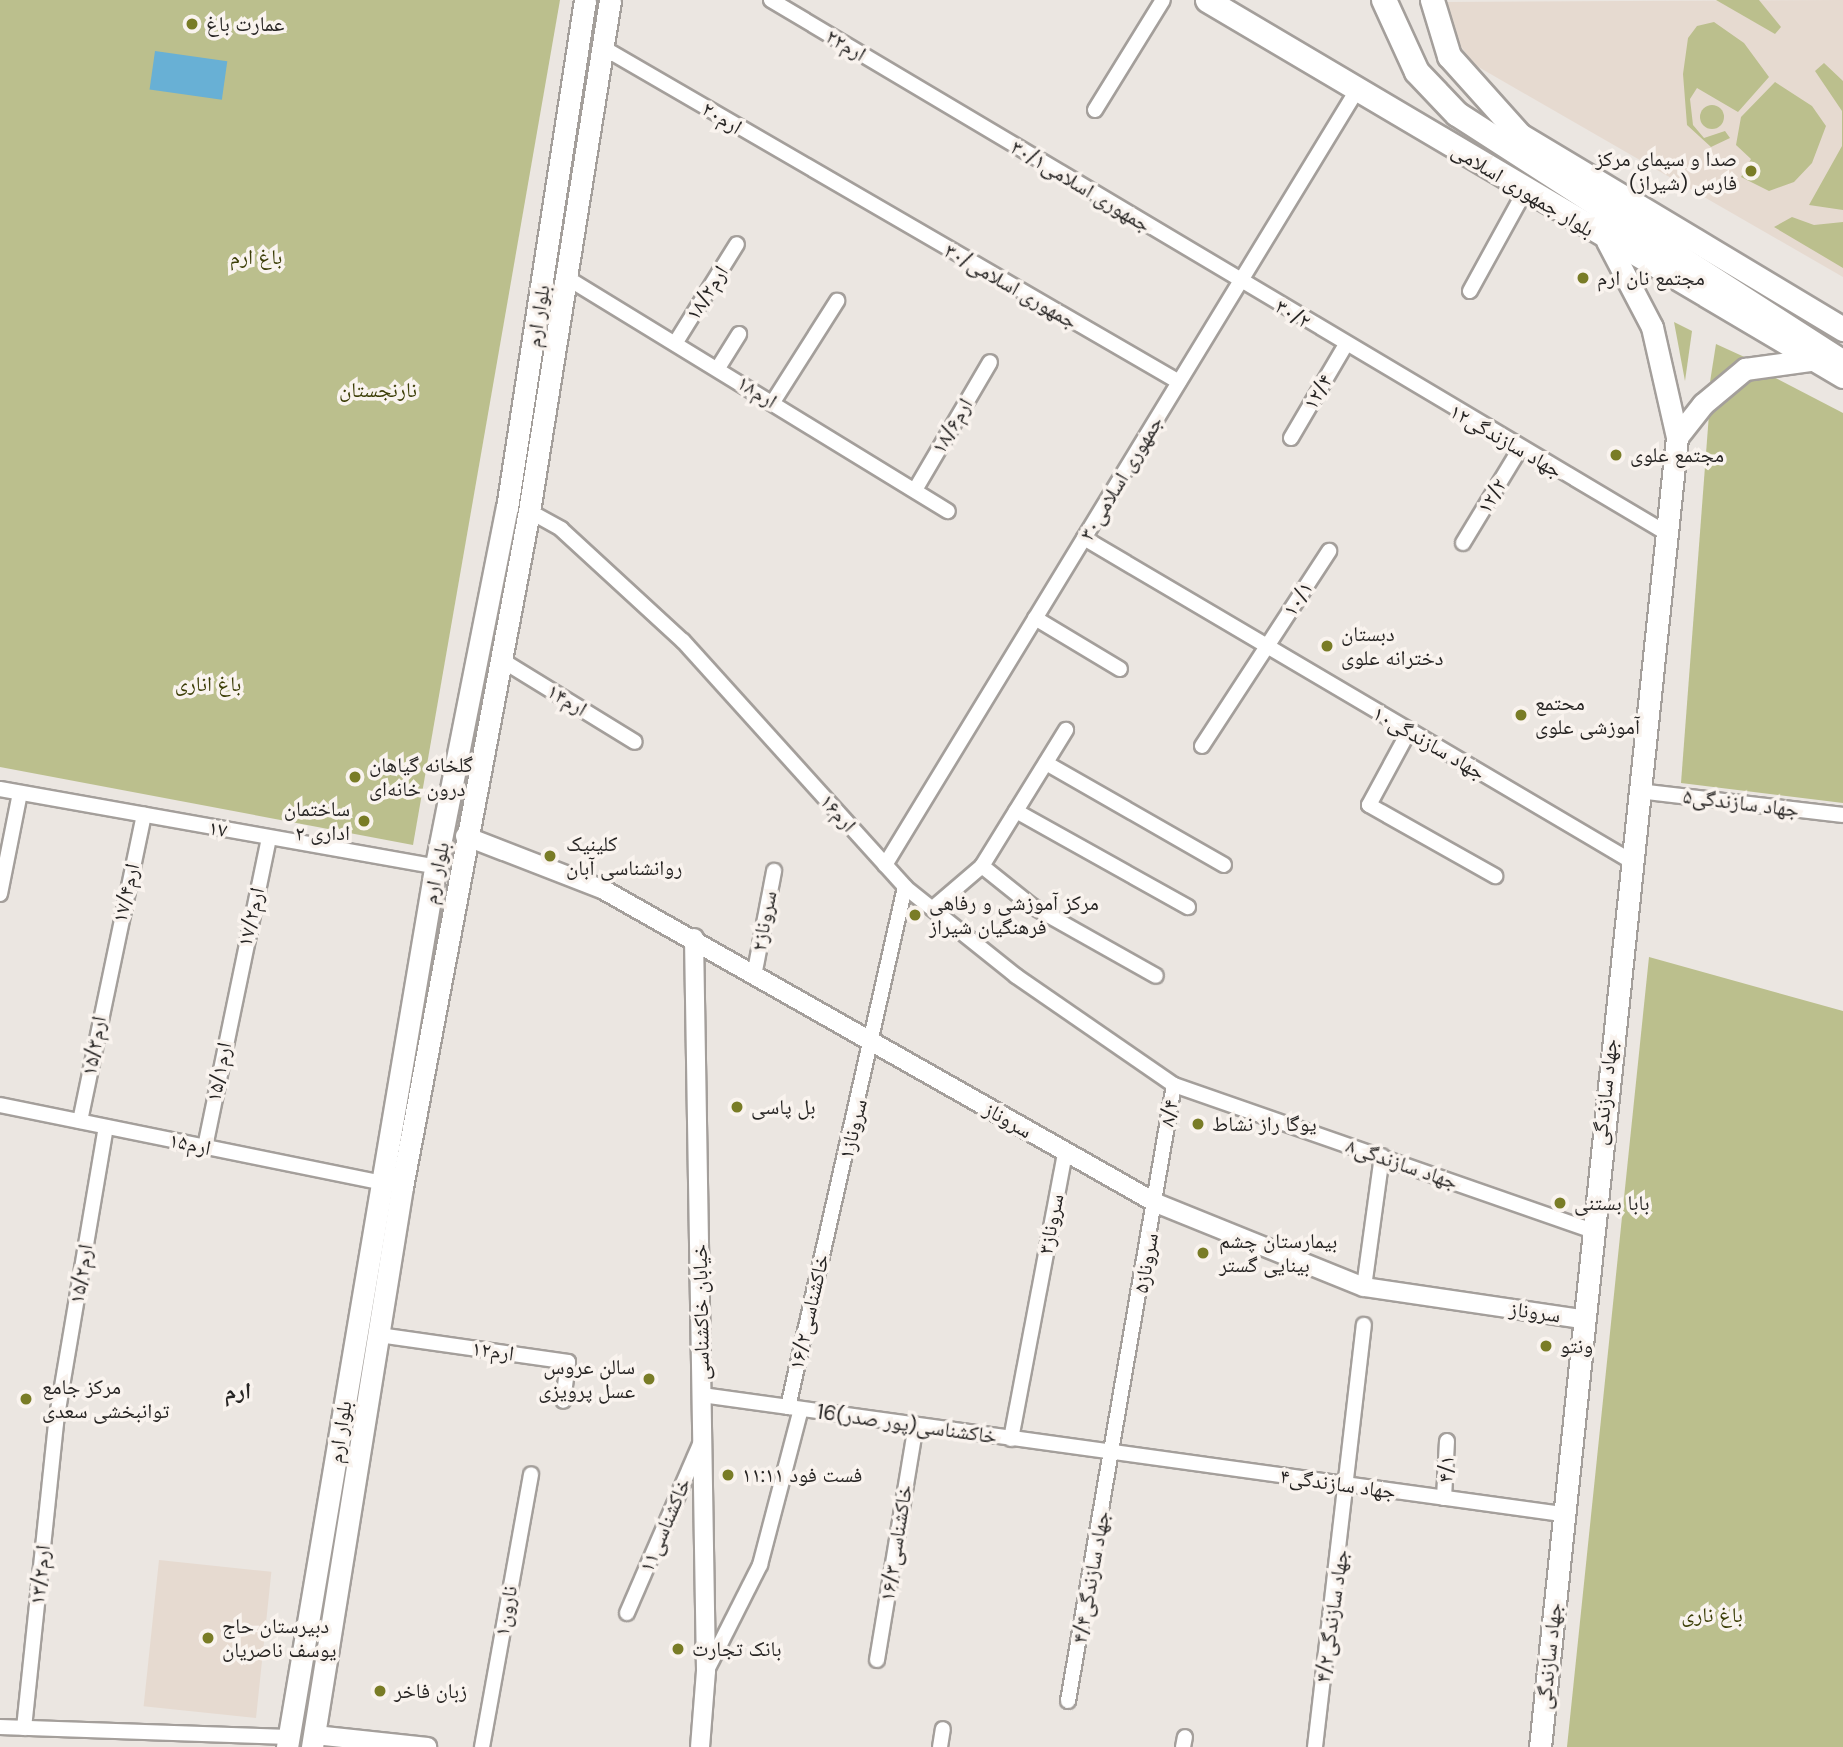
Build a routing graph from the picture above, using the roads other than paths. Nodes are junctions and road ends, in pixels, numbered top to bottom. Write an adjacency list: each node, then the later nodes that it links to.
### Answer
1 (585, 0): 62 (main road, بلوار ارم)
2 (610, 0): 8 (main road, بلوار ارم)
3 (771, 0): 9 (street, ارم۲۲)
4 (1163, 0): 11 (street)
5 (1207, 0): 10 (main road, بلوار جمهوری اسلامی)
6 (1384, 0): 26 (highway)
7 (1432, 0): 20 (main road, بلوار جمهوری اسلامی)
8 (602, 47): 12 (street, ارم۲۰); 16 (main road, بلوار ارم)
9 (921, 89): 17 (street, ۳۰/۱جمهوری اسلامی)
10 (1357, 90): 13 (main road, بلوار جمهوری اسلامی); 17 (street, جمهوری اسلامی۳۰)
11 (1095, 110)
12 (842, 190): 29 (street, ۳۰/جمهوری اسلامی)
13 (1525, 191): 14 (main road, بلوار جمهوری اسلامی); 18 (street)
14 (1607, 241): 24 (main road, بلوار جمهوری اسلامی); 31 (main road)
15 (737, 243): 22 (street, ۱۸/۲ارم)
16 (564, 275): 22 (street, ارم۱۸); 35 (main road, بلوار ارم)
17 (1240, 282): 23 (street, ۳۰/۲); 29 (street, جمهوری اسلامی۳۰)
18 (1470, 291)
19 (838, 301): 30 (street)
20 (1843, 329)
21 (740, 334): 27 (street)
22 (676, 342): 27 (street, ارم۱۸)
23 (1345, 346): 32 (street, ۱۲/۴); 33 (street, جهاد سازندگی۱۲)
24 (1811, 360): 28 (main road, بلوار جمهوری اسلامی); 31 (main road)
25 (990, 362): 34 (street, ۱۸/۶ارم)
26 (1843, 363)
27 (719, 368): 30 (street, ارم۱۸)
28 (1843, 376)
29 (1179, 382): 38 (street, جمهوری اسلامی۳۰)
30 (773, 402): 34 (street, ارم۱۸)
31 (1677, 437): 37 (main road, جهاد سازندگی)
32 (1292, 438)
33 (1520, 450): 37 (street, جهاد سازندگی۱۲); 39 (street, ۱۲/۲)
34 (915, 490): 36 (street, ارم۱۸)
35 (529, 511): 43 (main road, بلوار ارم); 59 (street, ارم۱۶)
36 (948, 511)
37 (1668, 534): 51 (main road, جهاد سازندگی)
38 (1084, 538): 41 (street, جمهوری اسلامی۳۰); 42 (street, جهاد سازندگی۱۰)
39 (1463, 544)
40 (1329, 551): 42 (street, ۱۰/۱)
41 (1035, 618): 44 (street); 59 (street, جمهوری اسلامی۳۰)
42 (1267, 646): 46 (street, جهاد سازندگی۱۰); 48 (street, ۱۰/۱)
43 (500, 659): 47 (street, ارم۱۴); 56 (main road, بلوار ارم)
44 (1120, 669)
45 (1066, 730): 49 (street)
46 (1409, 731): 58 (street, جهاد سازندگی۱۰); 64 (street)
47 (635, 742)
48 (1202, 746)
49 (1046, 763): 53 (street); 60 (street)
50 (0, 789): 52 (street, ۱۷)
51 (1639, 791): 55 (street, جهاد سازندگی۵); 58 (main road, جهاد سازندگی)
52 (20, 793): 54 (street, ۱۷); 66 (street)
53 (1016, 811): 61 (street); 67 (street)
54 (144, 815): 57 (street, ۱۷); 71 (street, ارم۱۷/۴)
55 (1843, 815)
56 (466, 836): 69 (street, سروناز); 83 (main road, بلوار ارم)
57 (269, 838): 62 (street, ۱۷); 73 (street, ارم۱۷/۲)
58 (1632, 861): 86 (main road, جهاد سازندگی)
59 (885, 865): 65 (street, ارم۱۶)
60 (1224, 865)
61 (982, 866): 68 (street); 72 (street)
62 (436, 867): 82 (main road, بلوار ارم)
63 (774, 871): 70 (street, سروناز۲)
64 (1495, 876)
65 (905, 887): 68 (street, ارم۱۶); 74 (street, سروناز۱)
66 (0, 894)
67 (1188, 906)
68 (933, 908): 75 (street, ارم۱۶)
69 (694, 938): 70 (street, سروناز); 91 (street, خیابان خاکشناسی)
70 (755, 971): 74 (street, سروناز)
71 (107, 972): 77 (street, ارم۱۵/۳)
72 (1156, 976)
73 (233, 996): 79 (street, ارم۱۵/۱)
74 (874, 1042): 80 (street, سروناز); 85 (street, سروناز۱)
75 (1174, 1085): 81 (street, جهاد سازندگی۸); 84 (street, ۸/۴)
76 (0, 1105): 77 (street, ارم۱۵)
77 (80, 1121): 78 (street, ارم۱۵)
78 (106, 1126): 79 (street, ارم۱۵); 94 (street, ۱۵/۲ارم)
79 (205, 1147): 82 (street, ارم۱۵)
80 (1065, 1153): 84 (street, سروناز); 97 (street, سروناز۳)
81 (1382, 1156): 86 (street, جهاد سازندگی۸); 87 (street)
82 (380, 1183): 83 (street, ارم۱۵); 112 (main road, بلوار ارم)
83 (402, 1187): 90 (main road, بلوار ارم)
84 (1156, 1203): 87 (street, سروناز); 99 (street, سروناز۵)
85 (831, 1216): 93 (street, ۱۶/۲خاکشناسی)
86 (1590, 1230): 88 (main road, جهاد سازندگی)
87 (1364, 1287): 88 (street, سروناز)
88 (1581, 1318): 103 (main road, جهاد سازندگی)
89 (1364, 1325): 101 (street, ۴/۲جهاد سازندگی)
90 (379, 1335): 92 (street, ارم۱۲); 111 (main road, بلوار ارم)
91 (702, 1395): 93 (street, 16خاکشناسی(پور صدر)); 96 (street, خیابان خاکشناسی)
92 (562, 1401)
93 (794, 1408): 95 (street, 16خاکشناسی(پور صدر)); 106 (street, ۱۶/۲خاکشناسی)
94 (57, 1422): 109 (street, ۱۳/۲ارم)
95 (916, 1425): 97 (street, 16خاکشناسی(پور صدر)); 105 (street, ۱۶/۳خاکشناسی)
96 (703, 1437): 104 (street, خاکشناسی۱۱); 106 (street, خیابان خاکشناسی)
97 (1011, 1439): 99 (street, 16خاکشناسی(پور صدر))
98 (1447, 1441): 102 (street, ۴/۱)
99 (1113, 1454): 101 (street, جهاد سازندگی۴); 107 (street, ۴/۴جهاد سازندگی)
100 (531, 1474): 114 (street, نارون۱)
101 (1350, 1486): 102 (street, جهاد سازندگی۴); 118 (street, ۴/۲جهاد سازندگی)
102 (1444, 1498): 103 (street, جهاد سازندگی۴)
103 (1562, 1514): 119 (main road, جهاد سازندگی)
104 (626, 1614)
105 (877, 1660)
106 (706, 1678): 115 (street, خیابان خاکشناسی); 116 (street, خیابان خاکشناسی)
107 (1068, 1701)
108 (0, 1727): 109 (street)
109 (24, 1728): 112 (street)
110 (943, 1729): 117 (street)
111 (313, 1741): 113 (street)
112 (288, 1742)
113 (427, 1747)
114 (482, 1747)
115 (700, 1747)
116 (711, 1747)
117 (940, 1747)
118 (1315, 1747)
119 (1540, 1747)

